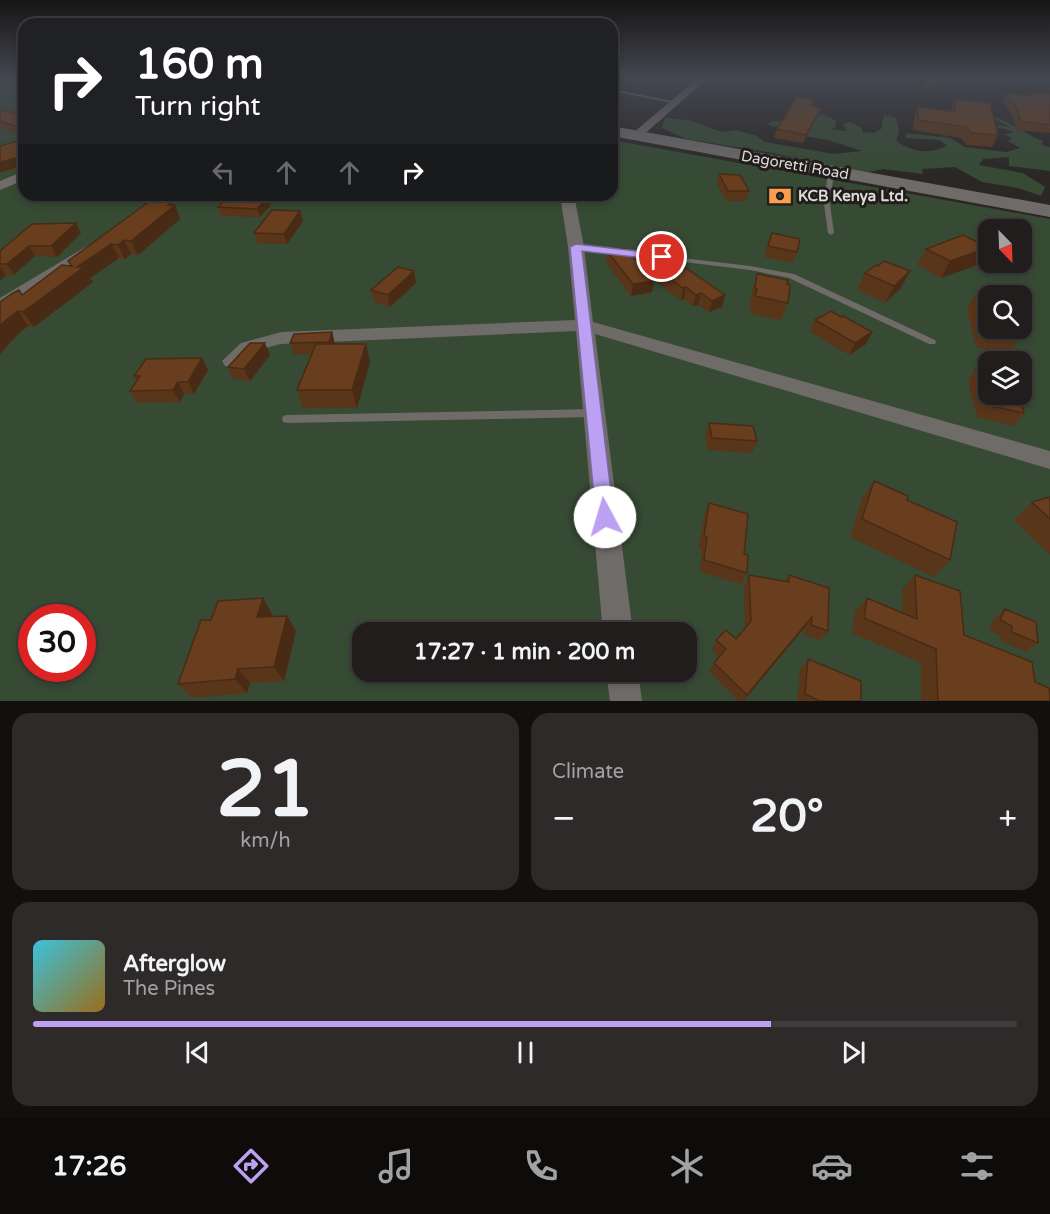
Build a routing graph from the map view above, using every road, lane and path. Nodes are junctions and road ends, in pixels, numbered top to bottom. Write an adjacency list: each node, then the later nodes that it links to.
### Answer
1 (669, 110): 3 (street)
2 (618, 132): 3 (main road, Dagoretti Road)
3 (637, 135): 4 (main road, Dagoretti Road)
4 (831, 172): 8 (main road, Dagoretti Road); 9 (lane)
5 (18, 178): 6 (street)
6 (0, 186)
7 (568, 201): 11 (street)
8 (1050, 211)
9 (831, 233)
10 (109, 237): 12 (street)
11 (576, 247): 13 (street); 14 (lane)
12 (0, 306)
13 (584, 326): 15 (street); 16 (street); 18 (street)
14 (932, 342)
15 (232, 361)
16 (594, 414): 17 (lane); 19 (street)
17 (286, 419)
18 (1050, 460)
19 (617, 622)
20 (623, 682): 21 (street)
21 (626, 701)

